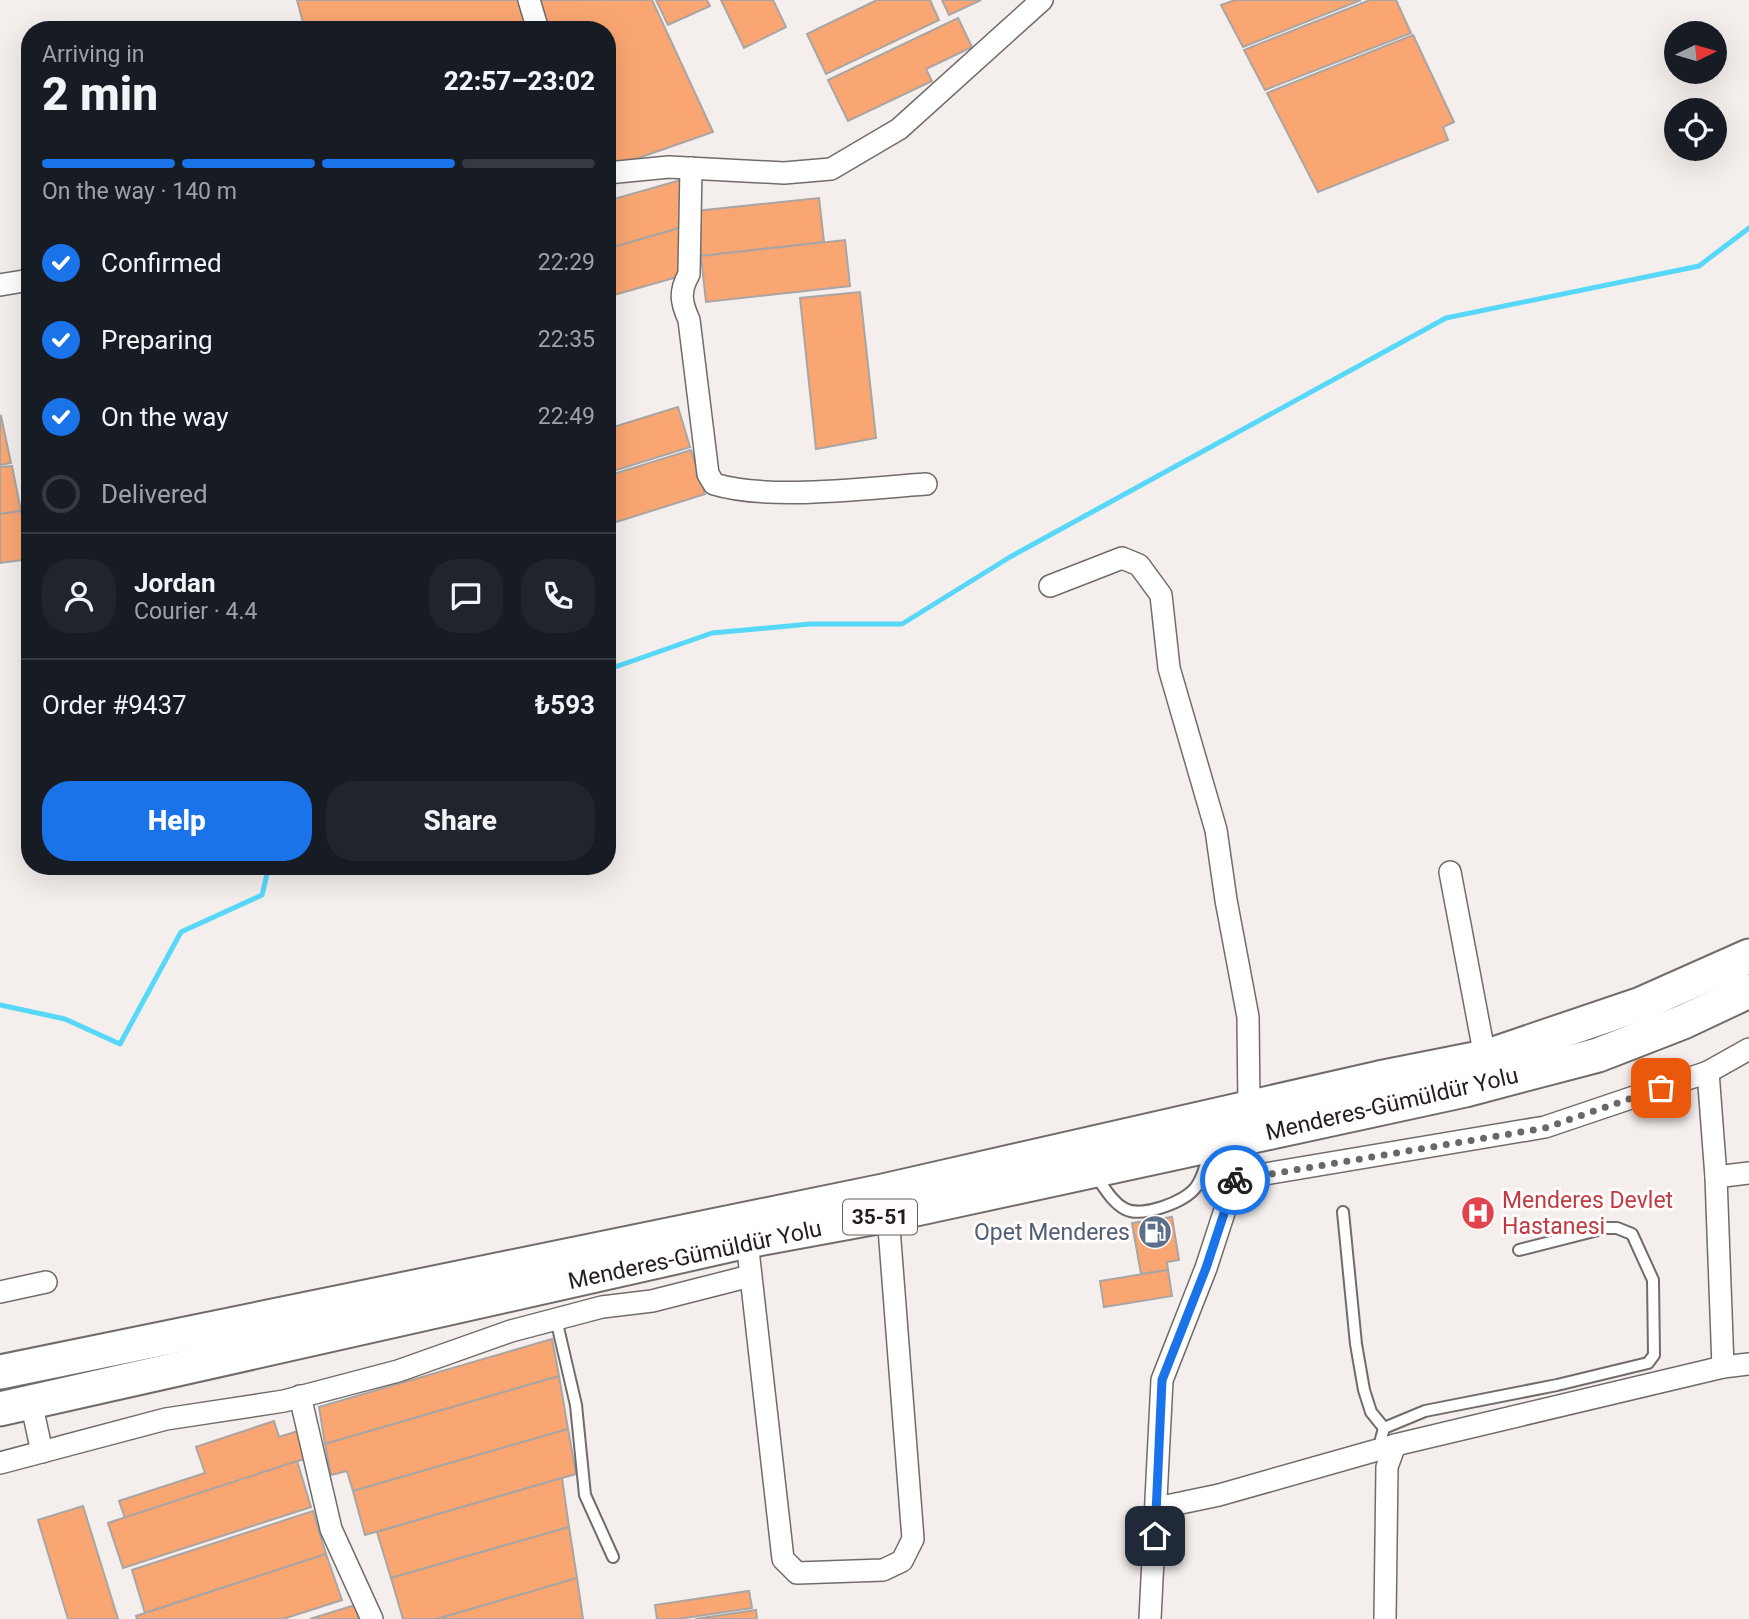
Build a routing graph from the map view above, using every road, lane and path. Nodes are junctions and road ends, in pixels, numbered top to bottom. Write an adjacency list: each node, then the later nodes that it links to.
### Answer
1 (529, 0): 3 (street)
2 (1042, 0): 4 (street)
3 (535, 21)
4 (691, 168): 5 (street); 8 (street)
5 (616, 172)
6 (21, 281): 7 (street)
7 (0, 285)
8 (926, 484)
9 (1050, 586): 16 (street)
10 (1450, 872): 14 (street)
11 (1749, 956): 14 (main road, Menderes-Gümüldür Yolu / 35-51)
12 (1749, 991): 17 (main road, Menderes-Gümüldür Yolu / 35-51)
13 (1749, 1049): 15 (street)
14 (1485, 1057): 16 (main road, Menderes-Gümüldür Yolu / 35-51)
15 (1708, 1072): 20 (street); 21 (street)
16 (1249, 1108): 32 (main road, Menderes-Gümüldür Yolu / 35-51)
17 (1221, 1142): 18 (main road, Menderes-Gümüldür Yolu / 35-51); 18 (lane); 21 (street)
18 (1092, 1170): 23 (main road, Menderes-Gümüldür Yolu / 35-51)
19 (1749, 1173): 20 (street)
20 (1716, 1177): 31 (street)
21 (1235, 1180): 38 (street)
22 (1343, 1212): 35 (lane)
23 (888, 1215): 24 (main road, Menderes-Gümüldür Yolu / 35-51); 26 (street)
24 (747, 1241): 26 (street); 34 (main road, Menderes-Gümüldür Yolu / 35-51)
25 (1519, 1250): 35 (lane)
26 (750, 1276): 29 (street)
27 (47, 1282): 28 (street)
28 (0, 1292)
29 (556, 1319): 33 (street); 39 (lane)
30 (1749, 1364): 31 (street)
31 (1723, 1367): 35 (street)
32 (0, 1372)
33 (300, 1396): 36 (street); 40 (street)
34 (15, 1406): 36 (street)
35 (1388, 1440): 38 (street); 42 (street)
36 (42, 1452): 37 (street)
37 (0, 1463)
38 (1157, 1508): 41 (street)
39 (613, 1557)
40 (372, 1619)
41 (1150, 1619)
42 (1385, 1619)

